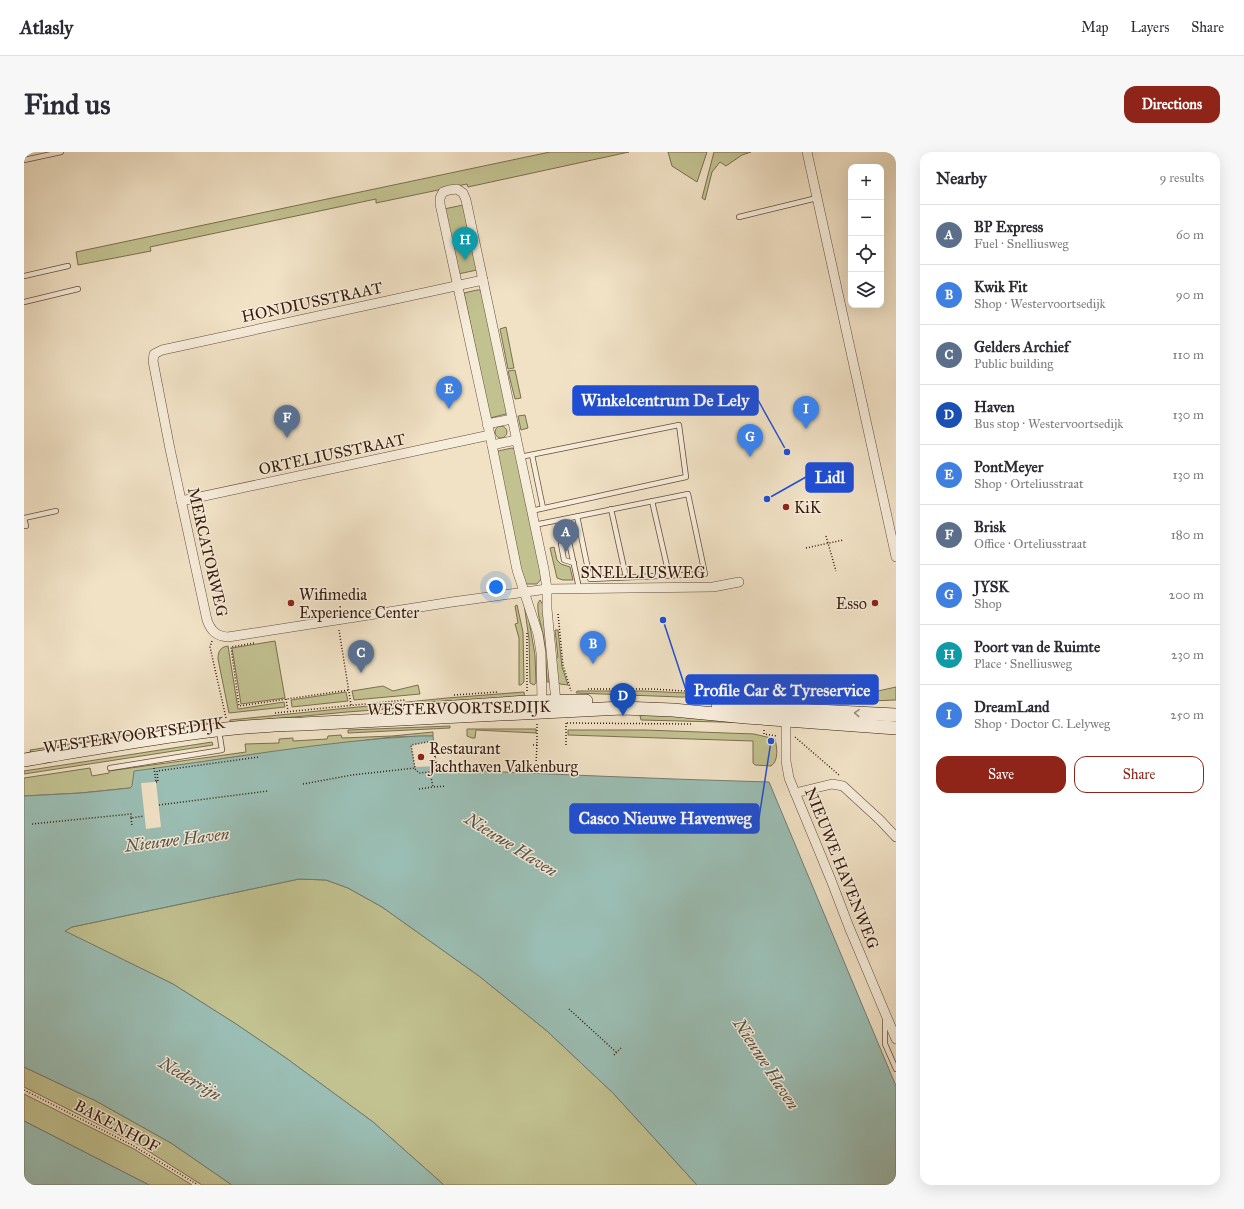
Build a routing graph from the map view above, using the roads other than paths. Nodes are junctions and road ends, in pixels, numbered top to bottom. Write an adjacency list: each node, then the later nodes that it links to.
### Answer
1 (61, 152): 3 (lane)
2 (807, 152): 4 (street)
3 (24, 160)
4 (816, 198): 5 (lane); 32 (street)
5 (739, 217)
6 (68, 266): 7 (lane)
7 (24, 276)
8 (483, 280): 9 (street); 9 (street); 13 (street)
9 (457, 286): 12 (street, HONDIUSSTRAAT); 14 (street)
10 (78, 289): 11 (lane)
11 (24, 302)
12 (174, 347): 20 (street, MERCATORWEG)
13 (512, 418): 14 (street); 16 (street)
14 (487, 424): 15 (street)
15 (490, 435): 17 (street); 20 (street, ORTELIUSSTRAAT)
16 (516, 440): 17 (street); 19 (street)
17 (492, 445): 39 (street)
18 (532, 455): 19 (lane); 22 (lane); 22 (lane)
19 (520, 457): 24 (street)
20 (181, 501): 39 (street, MERCATORWEG)
21 (652, 501): 23 (lane); 34 (lane); 34 (lane)
22 (543, 508): 24 (lane)
23 (611, 509): 26 (lane); 35 (lane)
24 (531, 510): 29 (street)
25 (56, 511): 27 (lane)
26 (577, 516): 28 (lane); 35 (lane)
27 (24, 518): 30 (lane)
28 (564, 519): 29 (lane); 31 (lane)
29 (534, 525): 38 (street)
30 (24, 526)
31 (568, 536): 33 (lane); 33 (lane)
32 (896, 557)
33 (574, 563): 37 (lane)
34 (669, 575): 35 (lane)
35 (626, 577)
36 (739, 582): 37 (street, SNELLIUSWEG)
37 (579, 588): 38 (street, SNELLIUSWEG)
38 (547, 589): 39 (street, SNELLIUSWEG); 40 (street)
39 (524, 592): 40 (street)
40 (549, 705): 42 (main road, WESTERVOORTSEDIJK); 42 (main road, WESTERVOORTSEDIJK); 43 (main road, WESTERVOORTSEDIJK)
41 (896, 715): 42 (main road, WESTERVOORTSEDIJK, one-way to 42)
42 (786, 718): 44 (main road, WESTERVOORTSEDIJK); 47 (street, NIEUWE HAVENWEG)
43 (222, 724): 45 (main road, WESTERVOORTSEDIJK); 46 (lane)
44 (896, 728)
45 (24, 760)
46 (110, 768)
47 (795, 793): 48 (street); 49 (street, NIEUWE HAVENWEG)
48 (896, 837)
49 (885, 1013): 50 (street, NIEUWE HAVENWEG); 51 (lane)
50 (896, 1039)
51 (896, 1069)

